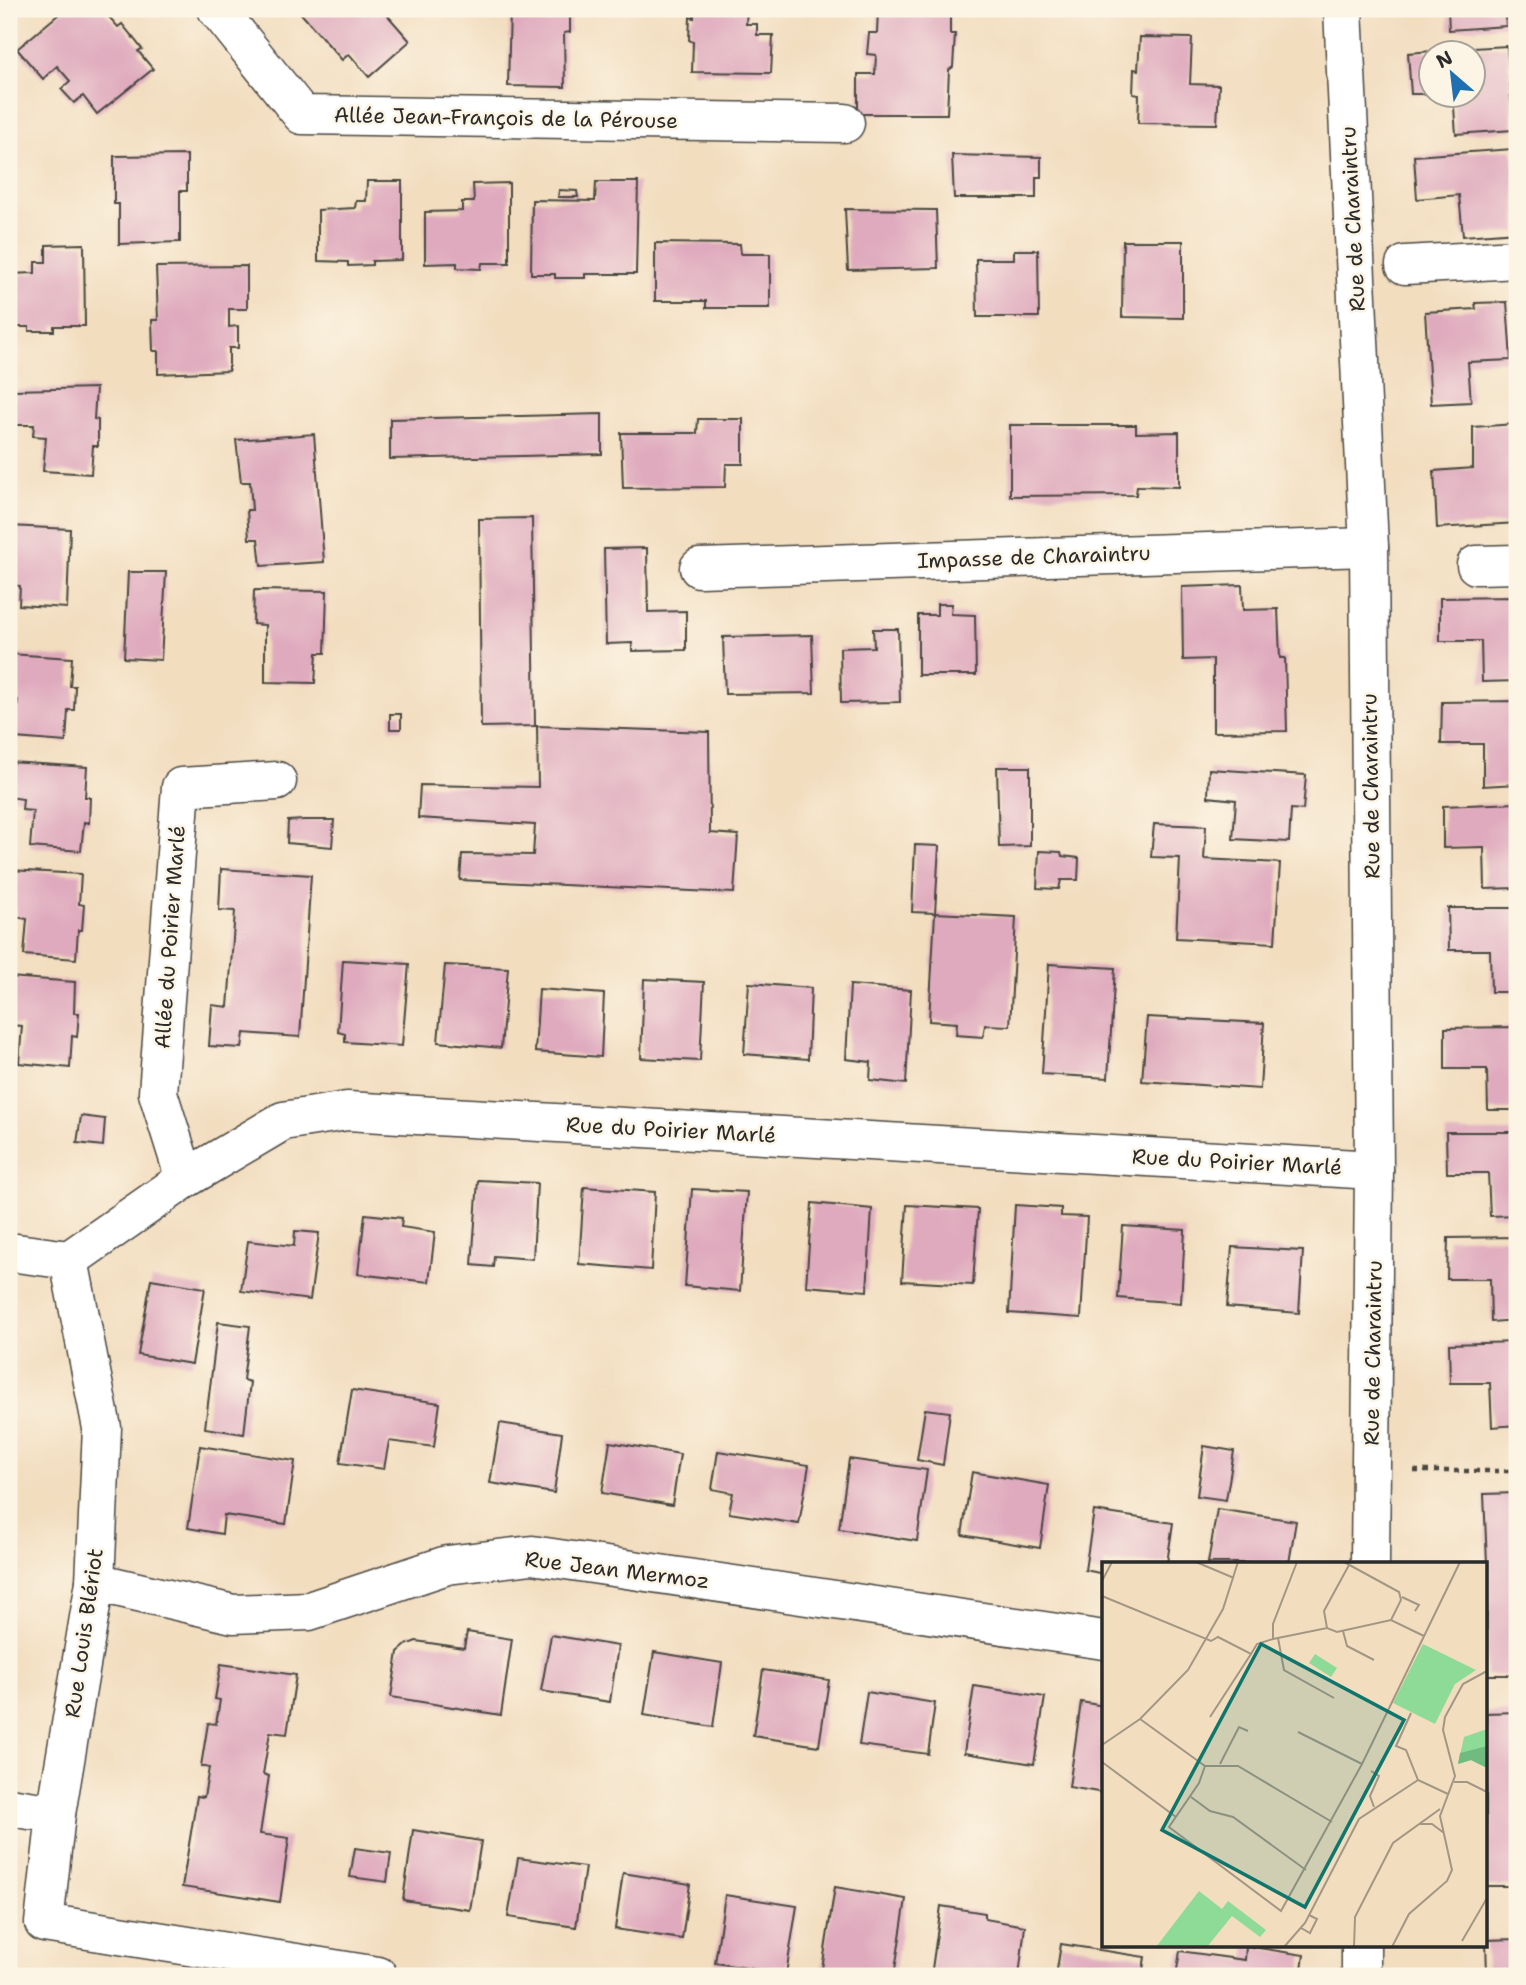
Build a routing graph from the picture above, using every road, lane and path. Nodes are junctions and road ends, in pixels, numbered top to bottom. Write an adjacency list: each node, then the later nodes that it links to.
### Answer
1 (217, 9): 3 (street, Allée Jean-François de la Pérouse)
2 (1343, 9): 6 (street, Rue de Charaintru)
3 (845, 123)
4 (1517, 259): 5 (street)
5 (1405, 265)
6 (1369, 547): 9 (street, Impasse de Charaintru); 11 (street, Rue de Charaintru)
7 (1517, 564): 8 (street)
8 (1476, 565)
9 (699, 568)
10 (276, 781): 12 (street, Allée du Poirier Marlé)
11 (1374, 1170): 12 (street, Rue du Poirier Marlé); 16 (street, Rue de Charaintru)
12 (185, 1179): 14 (street, Rue du Poirier Marlé)
13 (9, 1252): 14 (street)
14 (69, 1260): 18 (street, Rue Louis Blériot)
15 (1517, 1471): 16 (path)
16 (1371, 1472): 17 (street, Rue de Charaintru)
17 (1370, 1562)
18 (95, 1582): 19 (street, Rue Jean Mermoz); 21 (street, Rue Louis Blériot)
19 (1102, 1640)
20 (9, 1807): 21 (street)
21 (56, 1814): 23 (street, Rue Louis Blériot)
22 (1362, 1946): 24 (street)
23 (378, 1976)
24 (1361, 1976)

